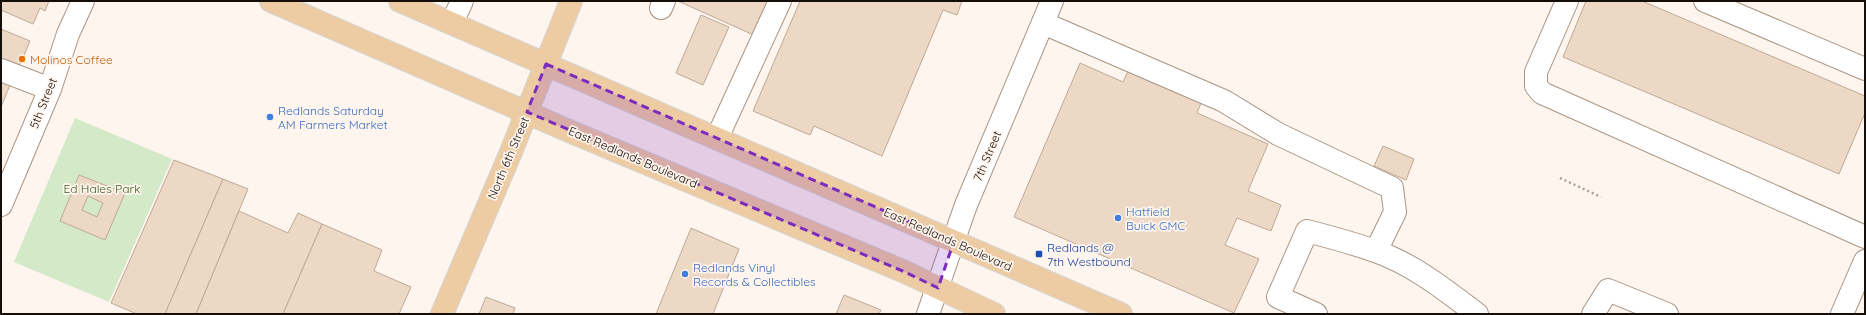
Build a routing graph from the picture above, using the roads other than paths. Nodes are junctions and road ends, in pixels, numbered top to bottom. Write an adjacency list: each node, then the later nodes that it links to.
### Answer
1 (83, 1): 15 (street, 5th Street)
2 (271, 1): 16 (main road, East Redlands Boulevard)
3 (400, 1): 10 (main road, East Redlands Boulevard)
4 (462, 1): 10 (street)
5 (571, 1): 12 (main road, North 6th Street)
6 (780, 1): 17 (street)
7 (1052, 1): 11 (street, 7th Street)
8 (1567, 1): 19 (street)
9 (1706, 1): 13 (street)
10 (452, 23): 12 (main road, East Redlands Boulevard)
11 (1043, 23): 20 (street, 7th Street); 21 (street)
12 (546, 64): 16 (main road, North 6th Street); 17 (main road, East Redlands Boulevard)
13 (1865, 69)
14 (1, 70): 15 (street)
15 (50, 89): 18 (street, 5th Street)
16 (527, 112): 23 (main road, East Redlands Boulevard); 24 (main road, North 6th Street)
17 (717, 138): 20 (main road, East Redlands Boulevard)
18 (1, 205)
19 (1865, 237)
20 (954, 242): 23 (street, 7th Street); 27 (main road, East Redlands Boulevard)
21 (1376, 251): 28 (street); 29 (street)
22 (1865, 261): 32 (street)
23 (938, 288): 25 (street, 7th Street); 26 (main road, East Redlands Boulevard)
24 (442, 314)
25 (928, 314)
26 (994, 314)
27 (1121, 314)
28 (1316, 314)
29 (1477, 314)
30 (1593, 314): 31 (street)
31 (1667, 314)
32 (1842, 314)

